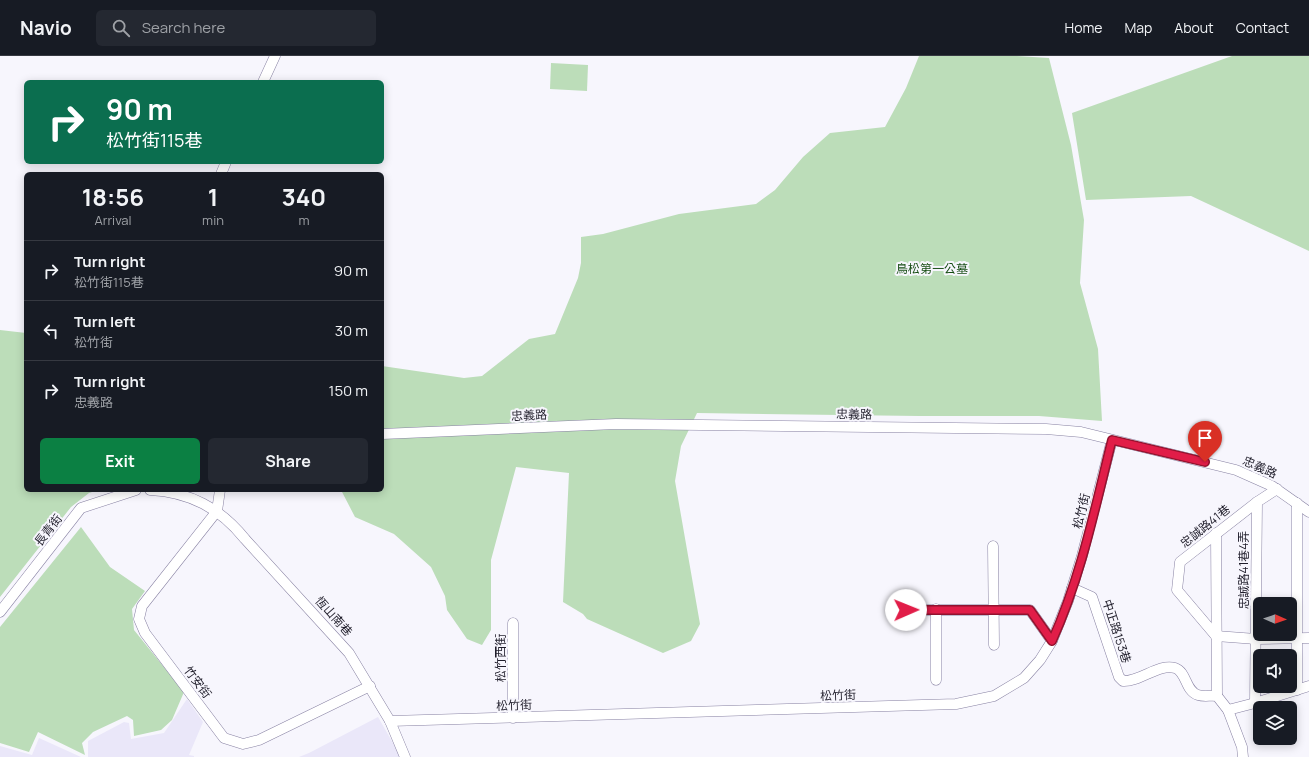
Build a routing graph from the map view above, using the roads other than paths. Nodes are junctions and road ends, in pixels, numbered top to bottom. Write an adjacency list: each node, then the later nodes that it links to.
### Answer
1 (275, 56): 2 (street)
2 (264, 80)
3 (384, 434): 4 (street, 忠義路)
4 (1112, 440): 5 (street, 忠義路); 15 (street, 松竹街)
5 (1278, 489): 9 (street, 忠誠路41巷); 10 (street, 忠義路)
6 (130, 492): 21 (street, 長青街)
7 (167, 492): 11 (street)
8 (220, 492): 11 (street)
9 (1257, 502): 13 (street, 忠誠路41巷); 16 (street, 忠誠路41巷4弄)
10 (1297, 503): 12 (street, 忠義路); 17 (street)
11 (217, 511): 31 (street, 恆山南巷); 31 (street, 竹安街)
12 (1309, 512)
13 (1216, 533): 23 (street); 23 (street, 忠誠路41巷)
14 (993, 546): 18 (street)
15 (1072, 588): 27 (street, 松竹街); 35 (street, 中正路153巷)
16 (1256, 597)
17 (1297, 597)
18 (994, 609): 20 (street); 27 (street); 29 (street)
19 (906, 610): 20 (street)
20 (936, 610): 30 (street)
21 (0, 612)
22 (513, 623): 40 (street, 松竹西街)
23 (1216, 636): 24 (street); 35 (street)
24 (1253, 638)
25 (1297, 638): 26 (street)
26 (1309, 638)
27 (1052, 641): 40 (street, 松竹街)
28 (1256, 641): 36 (street, 忠誠路41巷4弄)
29 (994, 645)
30 (936, 680)
31 (370, 686): 41 (street, 恆山南巷)
32 (1309, 686): 33 (street)
33 (1297, 690)
34 (1287, 693): 37 (street)
35 (1217, 696): 39 (street)
36 (1255, 701)
37 (1261, 701)
38 (1253, 704): 39 (street)
39 (1228, 710): 43 (street)
40 (513, 718): 41 (street, 松竹街)
41 (390, 721): 42 (street, 恆山南巷)
42 (405, 757)
43 (1243, 757)

